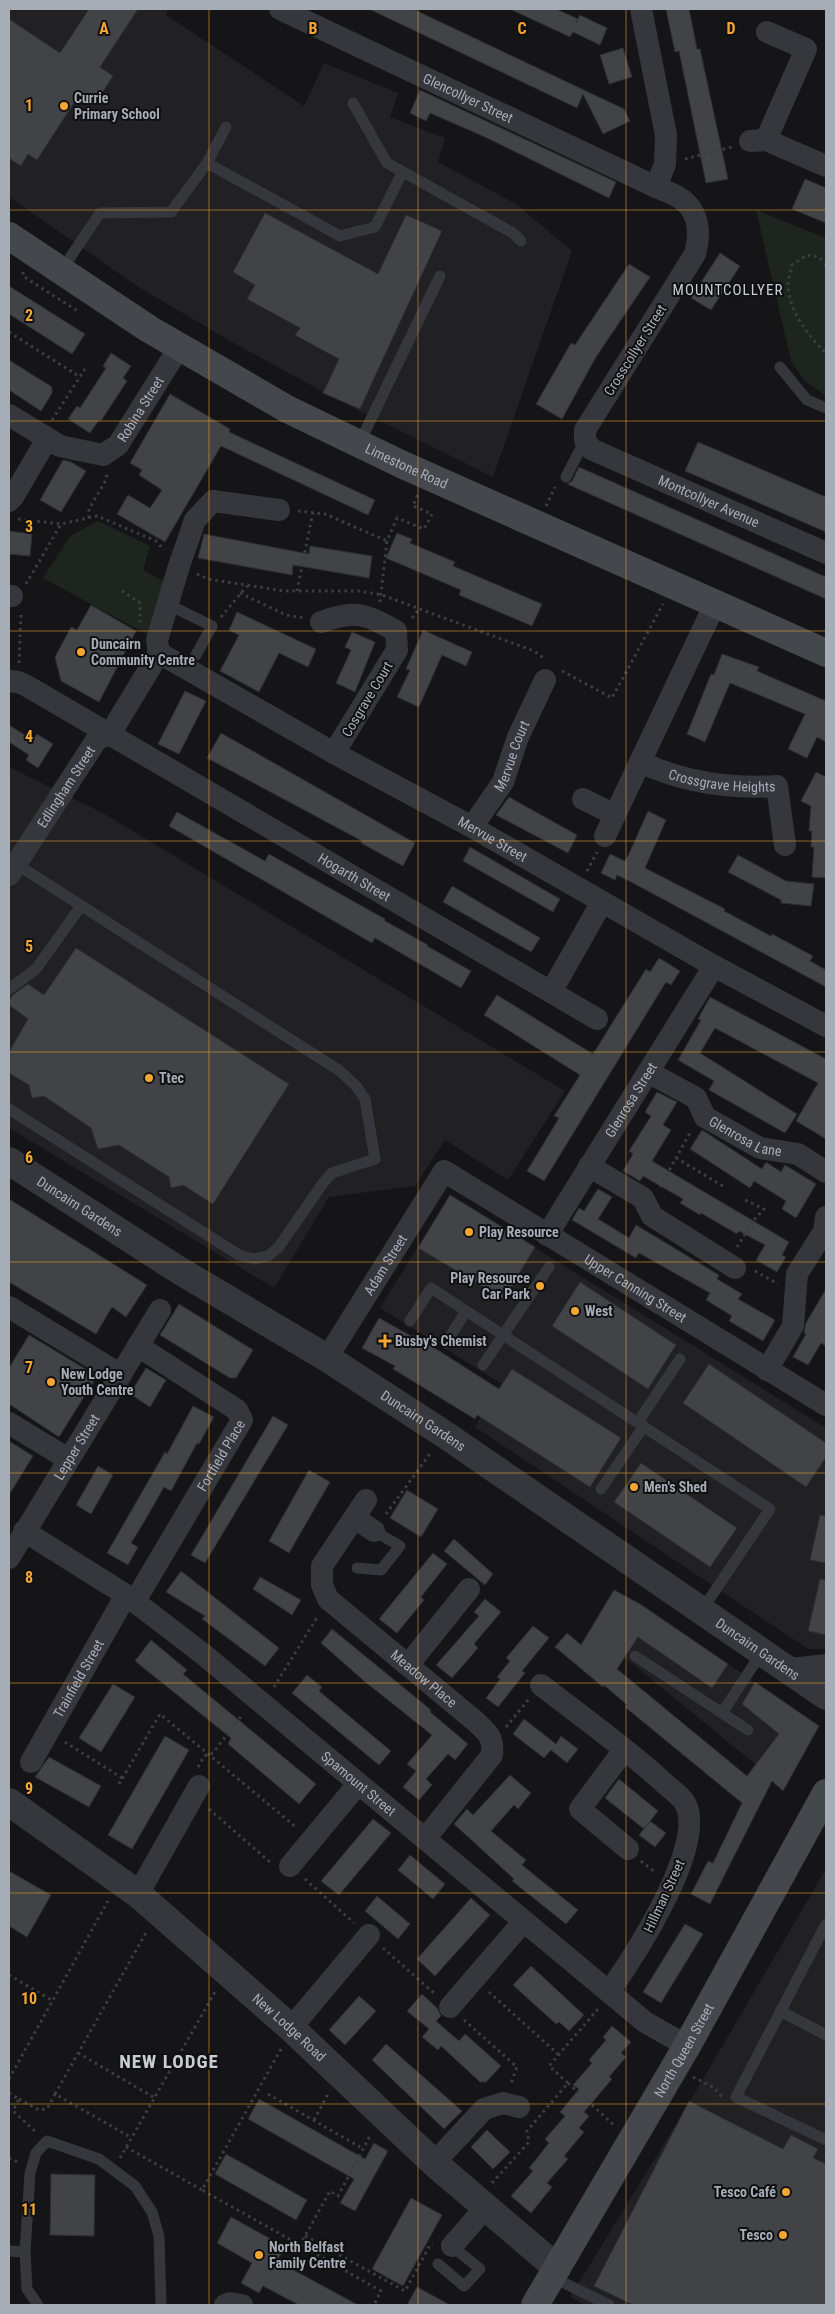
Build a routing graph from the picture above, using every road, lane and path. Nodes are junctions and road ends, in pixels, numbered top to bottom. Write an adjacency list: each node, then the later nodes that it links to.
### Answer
1 (280, 9): 11 (street, Glencollyer Street)
2 (642, 9): 8 (street)
3 (767, 32): 6 (street)
4 (353, 103): 10 (lane)
5 (226, 127): 7 (lane)
6 (758, 141): 8 (path); 9 (street)
7 (207, 162): 10 (lane); 15 (lane)
8 (665, 164): 11 (street)
9 (826, 166)
10 (402, 173): 13 (lane)
11 (656, 187): 29 (street, Crosscollyer Street)
12 (9, 236): 15 (main road, Limestone Road)
13 (521, 241)
14 (826, 265): 21 (path)
15 (61, 271): 20 (main road, Limestone Road)
16 (23, 276): 18 (path)
17 (440, 276): 28 (lane)
18 (80, 313)
19 (9, 332): 24 (path)
20 (180, 346): 28 (main road, Limestone Road); 30 (street, Robina Street)
21 (826, 353)
22 (87, 366): 24 (path)
23 (780, 367): 25 (lane)
24 (80, 377): 27 (path)
25 (826, 408)
26 (9, 415): 27 (street)
27 (47, 439): 30 (street); 32 (street)
28 (359, 444): 38 (main road, Limestone Road)
29 (588, 444): 31 (lane); 40 (street, Montcollyer Avenue)
30 (103, 455): 37 (path)
31 (566, 477): 38 (path)
32 (9, 502)
33 (279, 510): 34 (path); 41 (street, Edlingham Street)
34 (313, 512): 39 (path); 44 (path)
35 (432, 514): 39 (path)
36 (9, 518): 37 (path)
37 (89, 518): 41 (path)
38 (537, 526): 43 (main road, Limestone Road)
39 (387, 541): 47 (path)
40 (826, 553)
41 (178, 566): 42 (path); 48 (street, Edlingham Street)
42 (248, 586): 44 (path); 46 (path)
43 (673, 586): 49 (main road, Limestone Road); 55 (path)
44 (297, 590): 47 (path)
45 (122, 592): 52 (path)
46 (240, 593): 50 (path); 51 (path)
47 (382, 595): 55 (path)
48 (167, 604): 51 (lane); 52 (street, Edlingham Street)
49 (715, 604): 53 (main road, Limestone Road); 59 (street)
50 (322, 622): 58 (street, Cosgrave Court)
51 (212, 626): 54 (lane)
52 (159, 644): 57 (street, Edlingham Street); 58 (street, Mervue Street)
53 (826, 653)
54 (196, 655)
55 (549, 670): 62 (street, Mervue Court)
56 (9, 681): 57 (street, Hogarth Street)
57 (110, 734): 65 (street, Edlingham Street); 71 (street, Hogarth Street)
58 (334, 754): 62 (street, Mervue Street)
59 (640, 762): 61 (street); 64 (street, Crossgrave Heights)
60 (583, 799): 61 (street)
61 (615, 815): 63 (street)
62 (472, 828): 66 (street, Mervue Street)
63 (605, 836): 66 (path)
64 (784, 844)
65 (12, 870): 68 (lane)
66 (578, 888): 67 (street, Mervue Street)
67 (602, 902): 69 (street, Mervue Street); 71 (street)
68 (81, 906): 70 (lane); 75 (lane)
69 (714, 966): 73 (street, Mervue Street); 74 (street, Glenrosa Street)
70 (9, 989)
71 (551, 992): 72 (street, Hogarth Street)
72 (597, 1019)
73 (826, 1026)
74 (648, 1072): 76 (street, Glenrosa Lane); 79 (street, Glenrosa Street)
75 (9, 1109)
76 (705, 1117): 77 (path); 81 (street, Glenrosa Lane)
77 (676, 1158): 82 (path); 83 (path)
78 (9, 1161): 97 (street, Duncairn Gardens)
79 (590, 1166): 83 (street); 86 (street, Glenrosa Street)
80 (444, 1171): 86 (street, Upper Canning Street); 97 (street, Adam Street)
81 (826, 1172)
82 (723, 1186)
83 (643, 1198): 87 (street)
84 (746, 1200): 87 (path)
85 (826, 1217): 89 (street)
86 (547, 1235): 100 (street, Upper Canning Street)
87 (731, 1265): 89 (path)
88 (549, 1267): 94 (lane)
89 (795, 1293): 100 (street)
90 (9, 1307): 101 (street)
91 (160, 1310): 96 (street, Lepper Street)
92 (466, 1311): 93 (lane); 94 (lane); 95 (lane)
93 (410, 1322)
94 (503, 1335): 99 (lane); 104 (lane)
95 (446, 1343)
96 (138, 1346): 101 (street, Lepper Street); 114 (street, Fortfield Place)
97 (327, 1358): 105 (street, Duncairn Gardens)
98 (680, 1359): 104 (lane)
99 (483, 1366)
100 (767, 1370): 102 (street, Upper Canning Street)
101 (121, 1375): 106 (street, Lepper Street)
102 (826, 1405)
103 (9, 1423): 106 (street)
104 (641, 1424): 107 (lane); 116 (lane)
105 (444, 1434): 108 (path); 116 (street, Duncairn Gardens)
106 (68, 1459): 110 (street, Lepper Street)
107 (601, 1489)
108 (361, 1509): 109 (street); 115 (street)
109 (374, 1530): 112 (lane)
110 (24, 1531): 111 (street, Lepper Street); 114 (street, Spamount Street)
111 (9, 1558)
112 (357, 1568)
113 (469, 1589): 119 (street)
114 (131, 1598): 124 (street, Spamount Street); 127 (street, Trainfield Street)
115 (328, 1599): 119 (street, Meadow Place); 124 (path)
116 (702, 1610): 117 (street, Duncairn Gardens)
117 (762, 1652): 121 (street, Duncairn Gardens); 125 (lane)
118 (635, 1656): 125 (lane)
119 (408, 1665): 128 (street, Meadow Place)
120 (826, 1668): 121 (street)
121 (792, 1672): 123 (street, Duncairn Gardens)
122 (541, 1685): 128 (path); 129 (street, Hillman Street)
123 (826, 1696)
124 (259, 1701): 132 (street, Spamount Street); 133 (path)
125 (722, 1713): 126 (lane)
126 (748, 1730)
127 (48, 1731): 130 (street, Trainfield Street); 131 (path)
128 (492, 1740): 136 (street)
129 (616, 1743): 137 (street); 139 (street, Hillman Street)
130 (31, 1762)
131 (122, 1778)
132 (358, 1784): 136 (street, Spamount Street); 138 (street)
133 (199, 1786): 140 (street)
134 (826, 1792): 155 (main road, North Queen Street)
135 (11, 1808): 140 (street, New Lodge Road)
136 (425, 1839): 141 (street, Spamount Street)
137 (628, 1849): 139 (path)
138 (290, 1866)
139 (672, 1886): 147 (street, Hillman Street)
140 (138, 1896): 144 (street, New Lodge Road); 148 (path); 153 (path)
141 (524, 1922): 146 (street); 147 (street, Spamount Street)
142 (826, 1924): 150 (lane)
143 (369, 1935): 151 (street)
144 (227, 1972): 151 (street, New Lodge Road); 163 (path)
145 (9, 1975): 148 (path)
146 (475, 1979): 149 (street); 154 (path)
147 (609, 1992): 154 (path); 155 (street, Spamount Street)
148 (53, 2001): 157 (path)
149 (450, 2008)
150 (780, 2012): 152 (lane); 169 (lane)
151 (291, 2028): 156 (street, New Lodge Road); 176 (path)
152 (826, 2035)
153 (78, 2053): 160 (path); 163 (path)
154 (558, 2056): 158 (path)
155 (681, 2057): 164 (path); 171 (main road, North Queen Street)
156 (339, 2073): 166 (street, New Lodge Road); 167 (path)
157 (9, 2079)
158 (568, 2083): 171 (path); 177 (path)
159 (9, 2093): 162 (path)
160 (55, 2094): 162 (path); 168 (path)
161 (268, 2094): 167 (path)
162 (19, 2098): 170 (path)
163 (155, 2098): 168 (path)
164 (723, 2098)
165 (519, 2107): 174 (street)
166 (382, 2113): 174 (street, New Lodge Road); 178 (path)
167 (314, 2120): 172 (path)
168 (132, 2138): 173 (path)
169 (826, 2140)
170 (47, 2141): 175 (lane); 182 (lane)
171 (632, 2141): 184 (main road, North Queen Street)
172 (360, 2146)
173 (126, 2147): 175 (path); 176 (path)
174 (434, 2163): 177 (street, New Lodge Road)
175 (114, 2170): 186 (lane)
176 (202, 2190): 179 (path)
177 (481, 2204): 180 (street); 184 (street, New Lodge Road)
178 (306, 2236): 179 (path); 180 (path)
179 (300, 2245): 189 (path)
180 (452, 2246): 183 (lane)
181 (9, 2251): 182 (lane)
182 (25, 2252): 185 (lane)
183 (438, 2264)
184 (555, 2272): 190 (main road, North Queen Street); 191 (lane)
185 (38, 2305)
186 (161, 2305)
187 (225, 2305): 188 (street)
188 (242, 2305)
189 (374, 2305)
190 (535, 2305)
191 (609, 2305)

